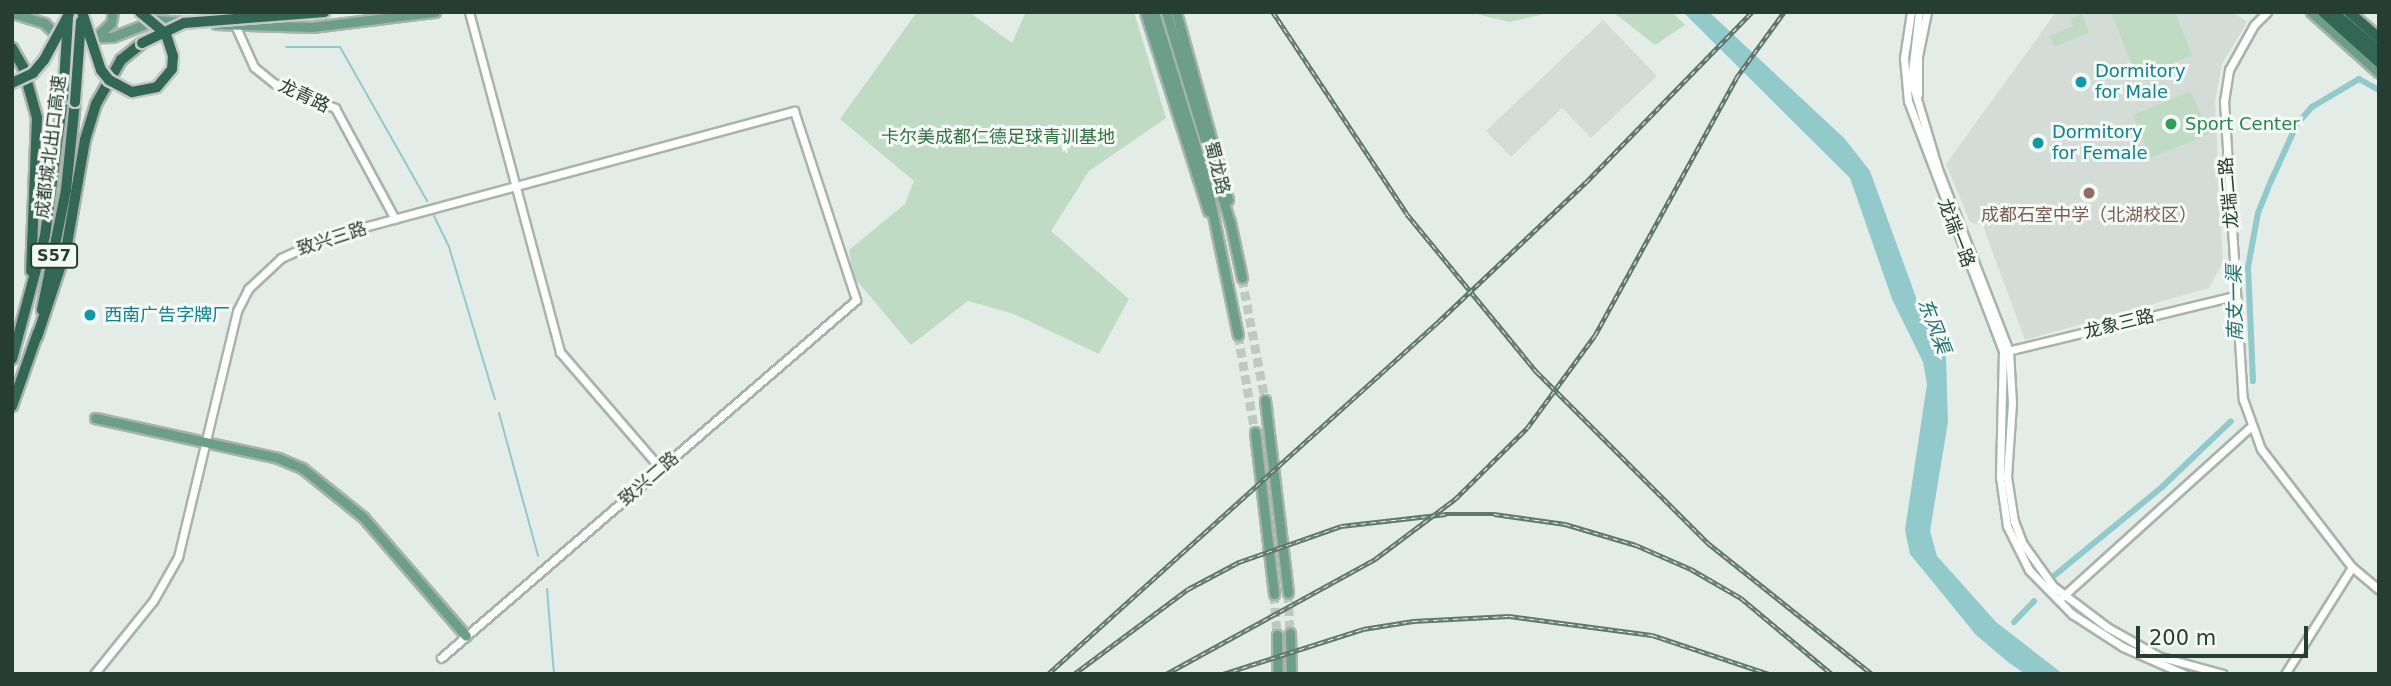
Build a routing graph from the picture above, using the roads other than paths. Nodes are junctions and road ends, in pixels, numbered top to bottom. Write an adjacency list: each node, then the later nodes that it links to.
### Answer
1 (40, 12): 22 (main road)
2 (81, 12): 4 (highway, bridge); 41 (highway, 成都城北出口高速 / S57, bridge)
3 (113, 12): 25 (main road)
4 (140, 12)
5 (236, 12): 23 (street, 龙青路)
6 (325, 12): 41 (highway, bridge)
7 (435, 12): 23 (main road)
8 (469, 12): 32 (street)
9 (1145, 12): 35 (main road)
10 (1154, 12): 35 (main road, 蜀龙路)
11 (1166, 12): 34 (main road, 蜀龙路)
12 (1175, 12): 34 (main road)
13 (1911, 12): 31 (street)
14 (1919, 12): 31 (street)
15 (1927, 12): 31 (street)
16 (2267, 12): 38 (street, 龙瑞二路)
17 (2311, 12): 29 (main road)
18 (2323, 12): 21 (highway)
19 (12, 13): 22 (main road)
20 (69, 13): 30 (highway, bridge); 37 (highway, 成都城北出口高速 / S57, bridge)
21 (2339, 16): 24 (highway); 27 (highway); 28 (highway)
22 (44, 23): 25 (main road)
23 (235, 25): 25 (main road); 33 (street, 龙青路)
24 (2379, 38)
25 (93, 40)
26 (12, 48): 37 (highway)
27 (2379, 51)
28 (2379, 62)
29 (2379, 73)
30 (12, 83)
31 (1916, 112): 42 (street, 龙瑞一路)
32 (515, 188): 33 (street, 致兴三路); 39 (street, 致兴三路); 50 (street)
33 (395, 219): 49 (street, 致兴三路)
34 (1230, 222): 36 (main road, 蜀龙路)
35 (1215, 228): 40 (main road, 蜀龙路)
36 (1242, 278)
37 (30, 295): 43 (highway, 成都城北出口高速 / S57)
38 (2234, 296): 42 (street, 龙象三路); 47 (street, 龙瑞二路)
39 (856, 300): 50 (street, 致兴二路)
40 (1238, 335)
41 (37, 337): 45 (highway, 成都城北出口高速 / S57)
42 (2006, 351): 55 (street)
43 (12, 359)
44 (1265, 400): 53 (main road)
45 (12, 406)
46 (95, 418): 49 (main road)
47 (2250, 427): 51 (street, 龙瑞二路); 55 (street)
48 (1255, 432): 54 (main road)
49 (208, 442): 58 (main road); 60 (street, 致兴三路)
50 (661, 469): 58 (street, 致兴二路)
51 (2352, 567): 52 (street, 龙瑞二路); 65 (street)
52 (2379, 590)
53 (1288, 593)
54 (1275, 594)
55 (2060, 598): 63 (street); 64 (street)
56 (1290, 633): 62 (main road)
57 (1277, 635): 61 (main road)
58 (466, 636): 59 (street, 致兴二路)
59 (441, 658)
60 (94, 674)
61 (1278, 674)
62 (1291, 674)
63 (2184, 674)
64 (2223, 674)
65 (2286, 674)

